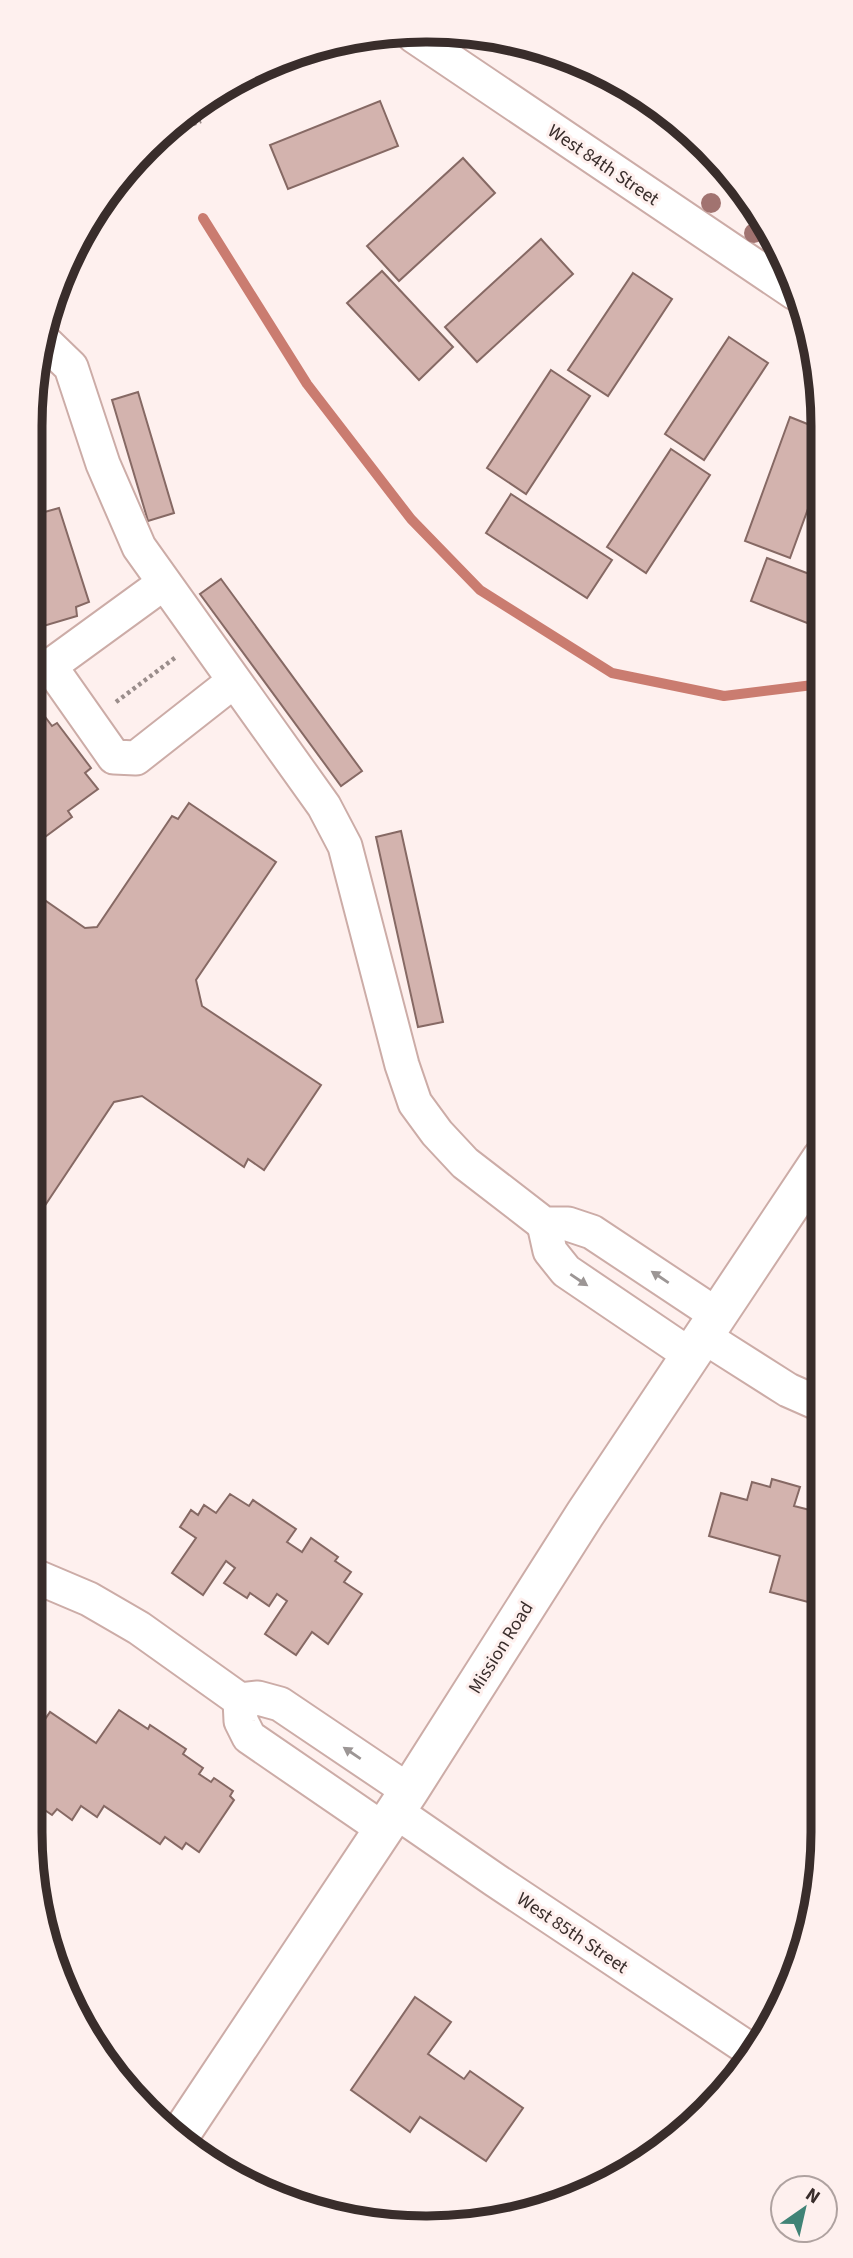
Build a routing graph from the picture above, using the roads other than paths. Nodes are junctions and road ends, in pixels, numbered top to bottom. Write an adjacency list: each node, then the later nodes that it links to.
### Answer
1 (423, 42): 2 (street, West 84th Street)
2 (785, 286)
3 (50, 347): 4 (street)
4 (164, 583): 5 (street); 7 (street)
5 (42, 672)
6 (42, 675): 7 (street)
7 (234, 681): 9 (street)
8 (811, 1174): 10 (main road, Mission Road)
9 (544, 1224): 10 (street, one-way to 9); 10 (street, one-way to 10)
10 (703, 1335): 11 (street); 14 (main road, Mission Road)
11 (811, 1400)
12 (42, 1579): 13 (street)
13 (240, 1700): 14 (street, one-way to 13); 14 (street)
14 (396, 1810): 15 (street, West 85th Street); 16 (main road, Mission Road)
15 (745, 2046)
16 (183, 2130)

